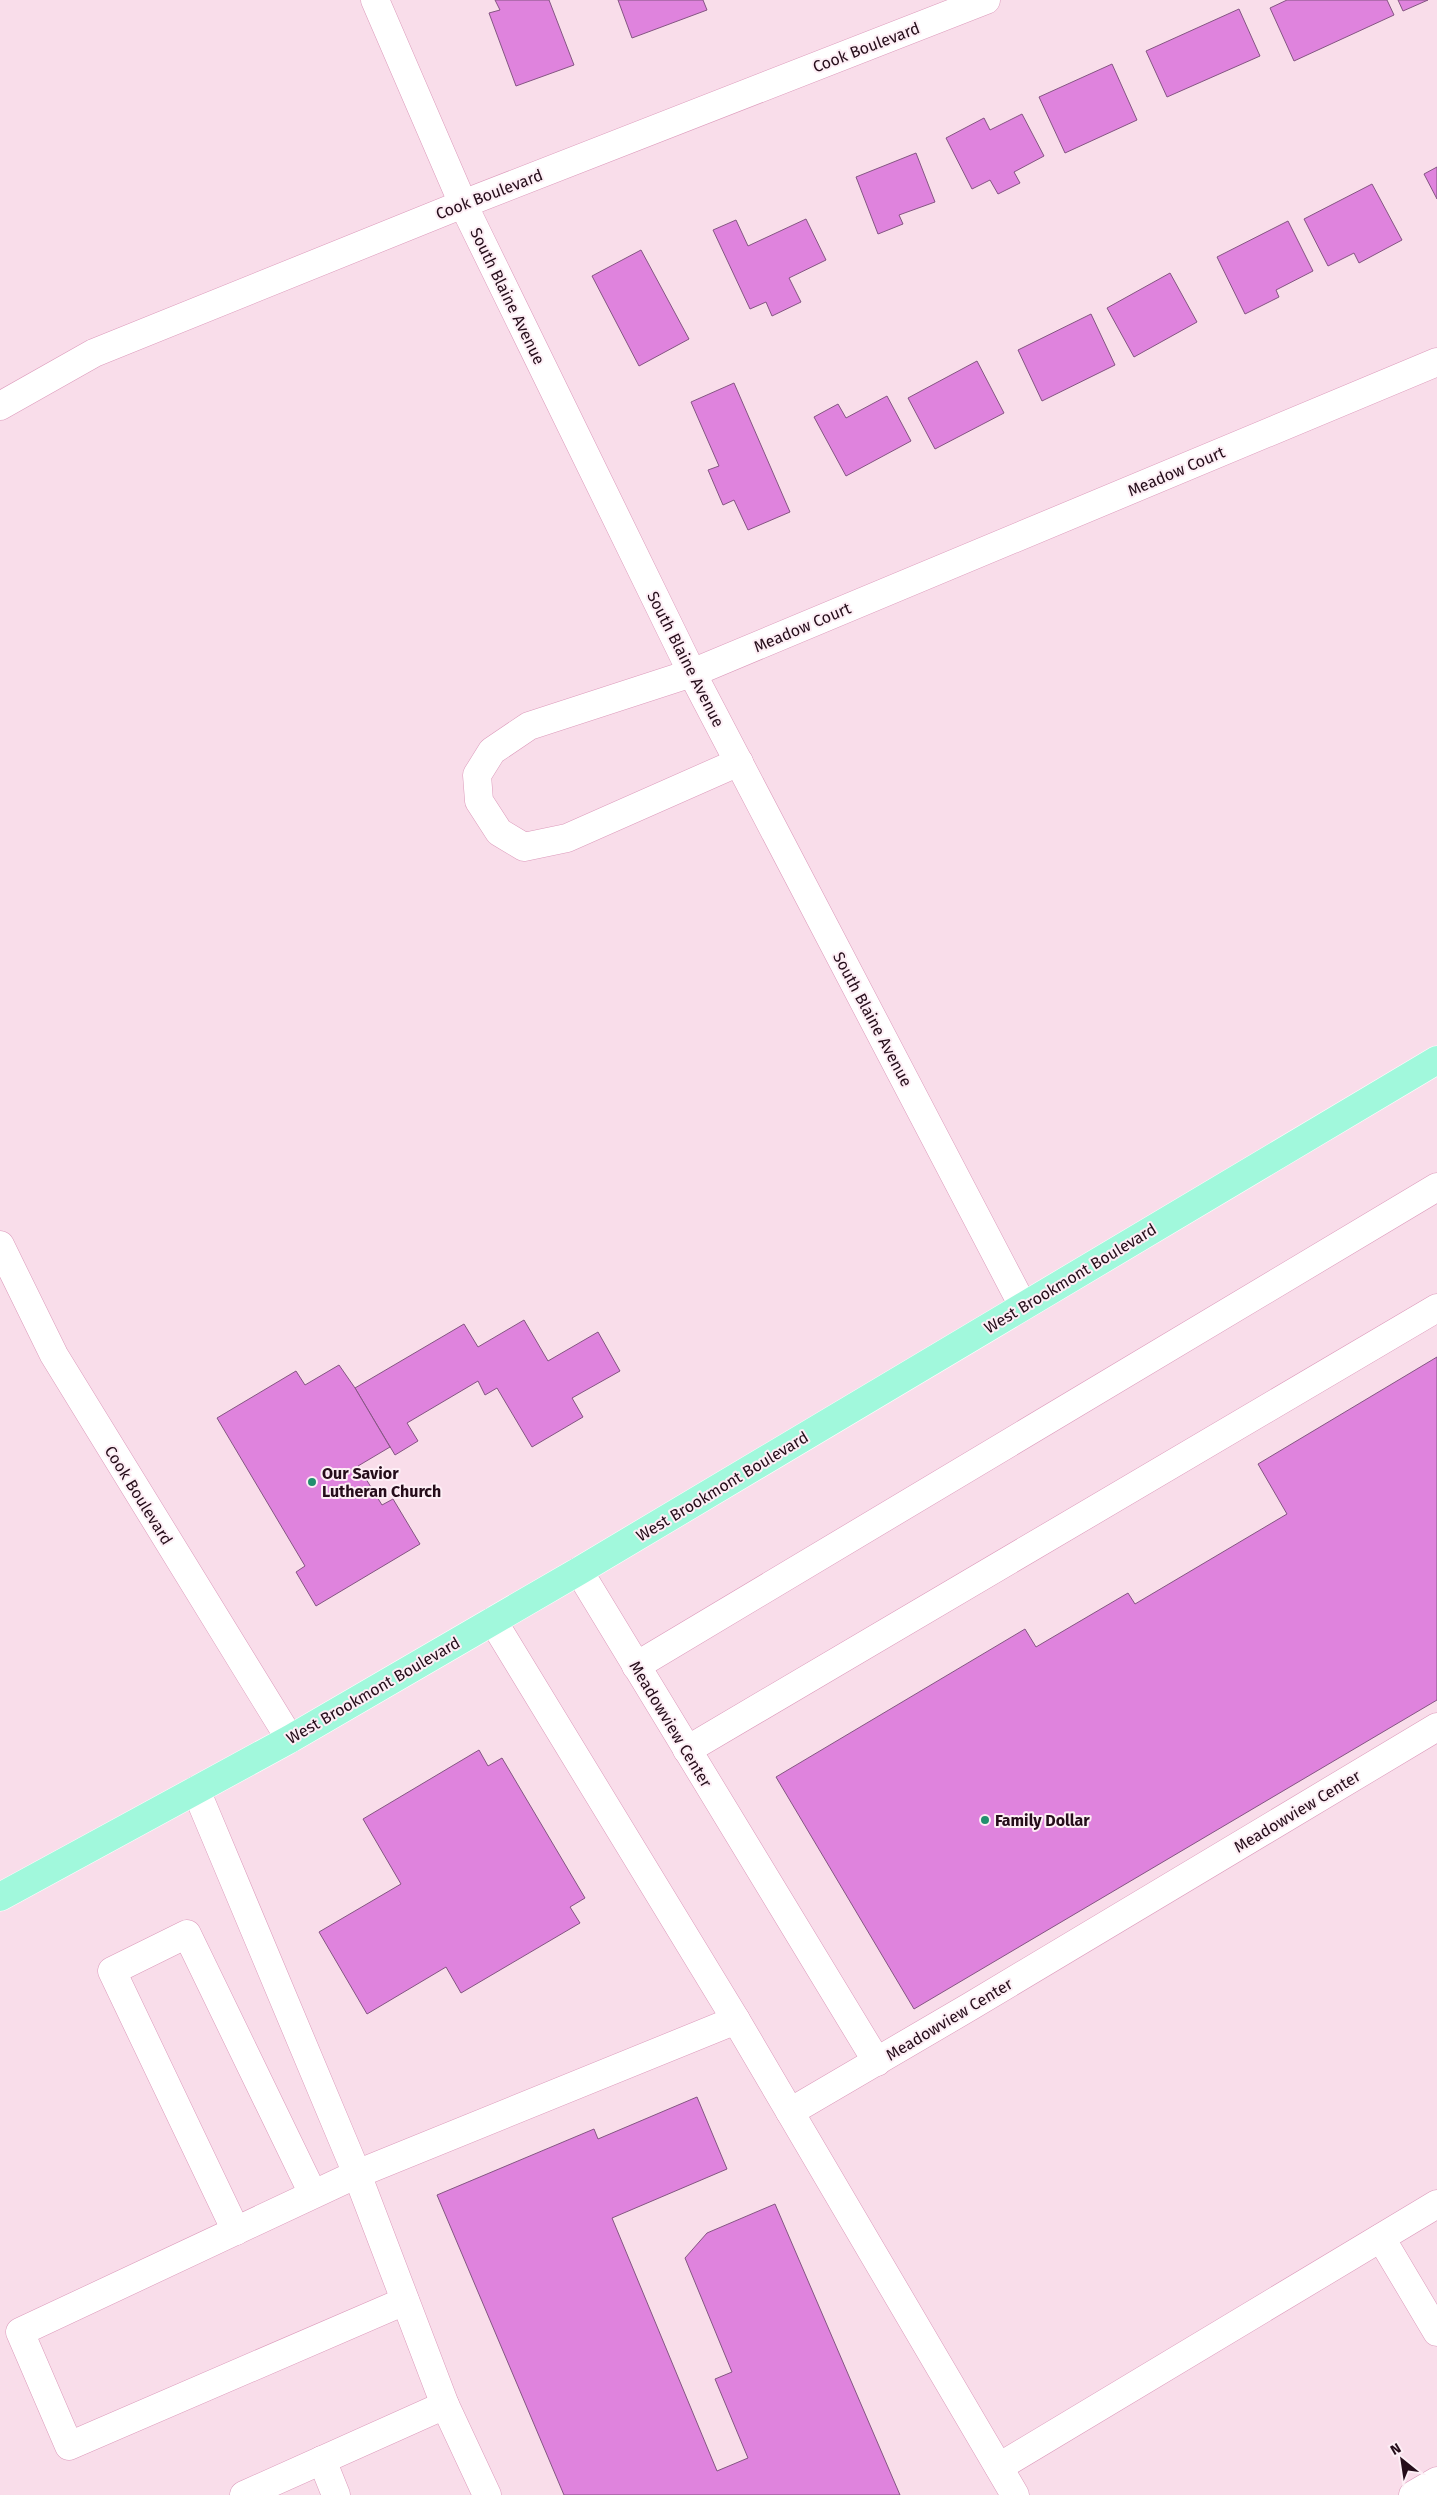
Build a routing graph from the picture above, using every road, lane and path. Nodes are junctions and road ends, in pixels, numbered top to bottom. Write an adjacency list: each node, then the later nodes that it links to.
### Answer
1 (375, 0): 3 (street, South Blaine Avenue)
2 (986, 0): 3 (street, Cook Boulevard)
3 (463, 204): 5 (street, Cook Boulevard); 6 (street, South Blaine Avenue)
4 (1437, 362): 6 (street, Meadow Court)
5 (0, 406)
6 (692, 673): 7 (street, South Blaine Avenue); 7 (street, Meadow Court)
7 (739, 762): 11 (street, South Blaine Avenue)
8 (1437, 1060): 11 (main road, West Brookmont Boulevard)
9 (1437, 1187): 15 (street)
10 (0, 1244): 17 (street, Cook Boulevard)
11 (1023, 1306): 13 (main road, West Brookmont Boulevard)
12 (1437, 1308): 18 (street)
13 (579, 1571): 14 (main road, West Brookmont Boulevard); 15 (street, Meadowview Center)
14 (493, 1621): 17 (main road, West Brookmont Boulevard); 21 (street)
15 (636, 1666): 18 (street, Meadowview Center)
16 (1437, 1727): 22 (street, Meadowview Center)
17 (290, 1739): 19 (main road, West Brookmont Boulevard)
18 (687, 1750): 22 (street, Meadowview Center)
19 (196, 1790): 20 (main road, West Brookmont Boulevard); 24 (street)
20 (0, 1898)
21 (736, 2020): 23 (street); 24 (street)
22 (877, 2062): 23 (street)
23 (790, 2112): 33 (street)
24 (357, 2174): 25 (street); 29 (street)
25 (314, 2194): 27 (street); 27 (street)
26 (1437, 2204): 28 (street)
27 (236, 2231): 29 (street)
28 (1381, 2238): 30 (street); 33 (street)
29 (405, 2302): 31 (street)
30 (1437, 2332)
31 (445, 2405): 32 (street); 35 (street)
32 (322, 2460): 36 (street); 37 (street)
33 (999, 2467): 38 (street)
34 (1437, 2481): 39 (street)
35 (483, 2494)
36 (244, 2495)
37 (336, 2495)
38 (1015, 2495)
39 (1413, 2495)

